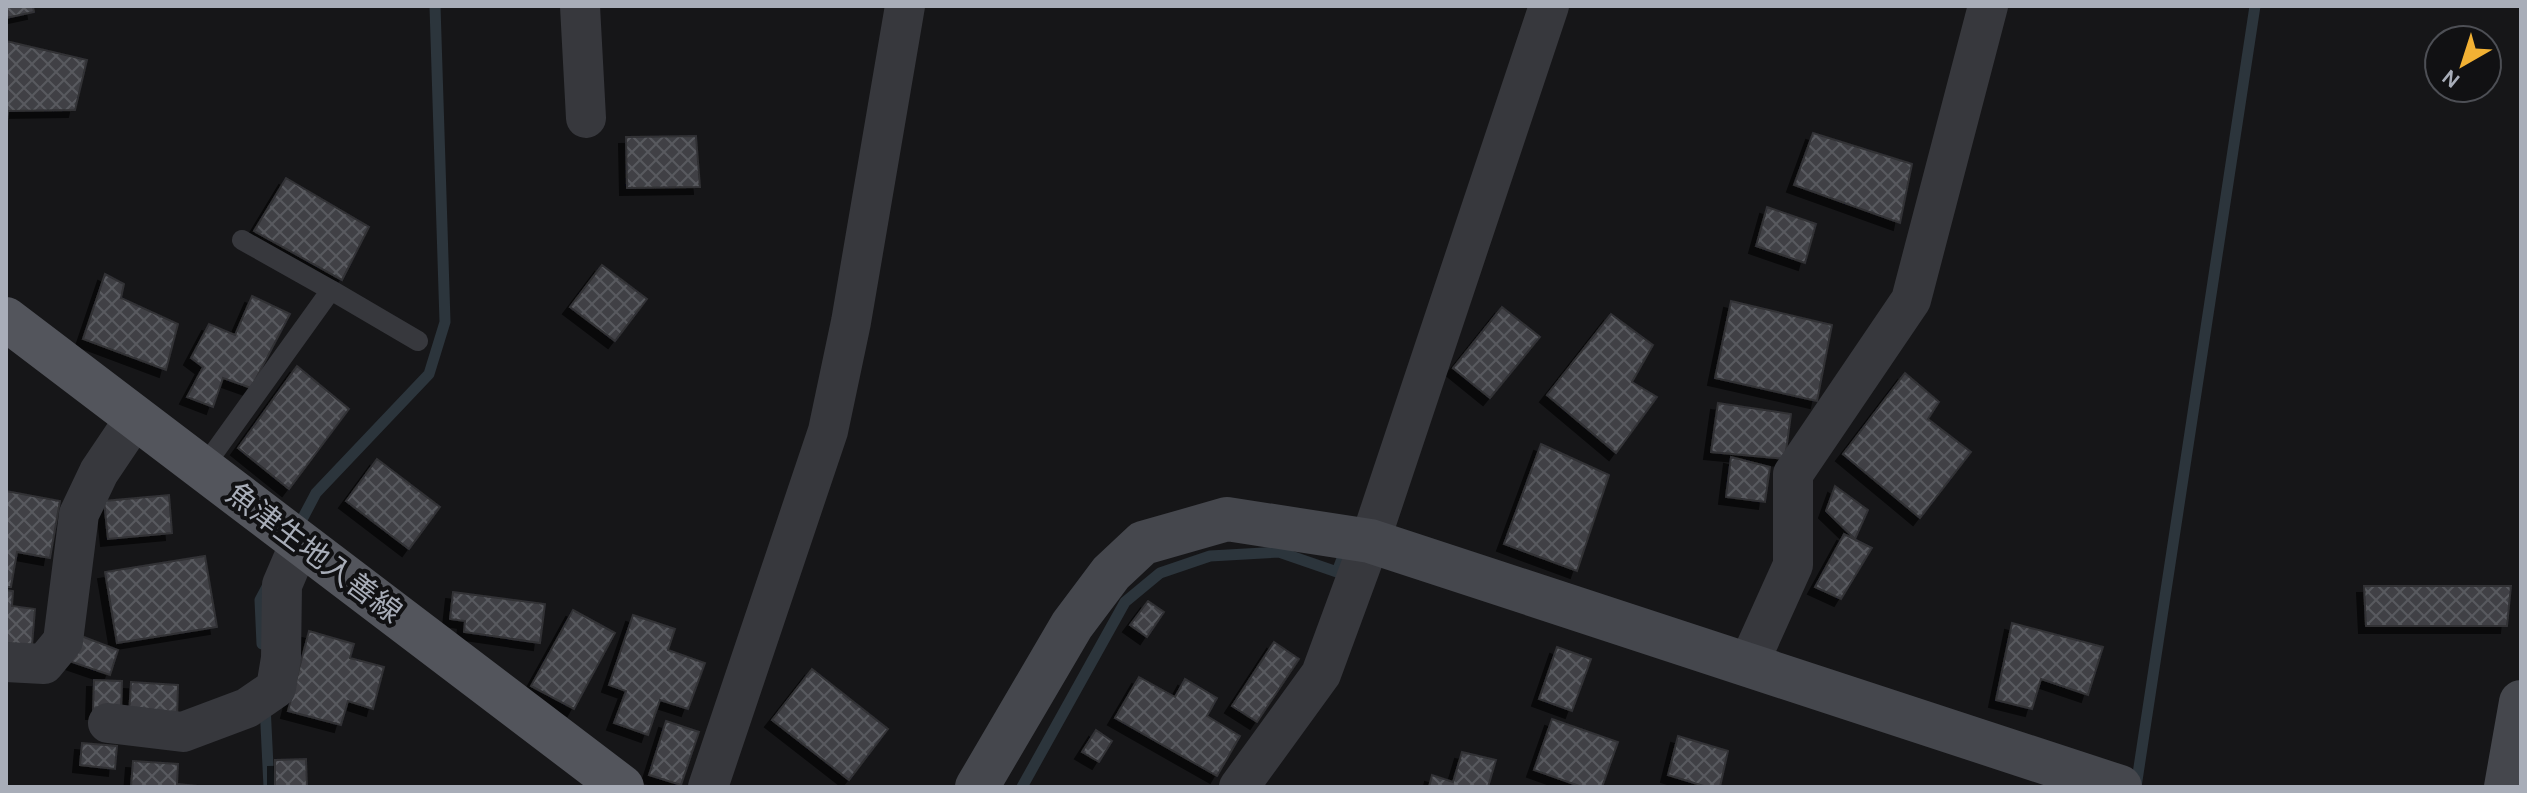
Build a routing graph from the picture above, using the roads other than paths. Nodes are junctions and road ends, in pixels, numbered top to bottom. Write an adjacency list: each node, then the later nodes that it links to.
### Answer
1 (580, 6): 5 (street)
2 (905, 6): 19 (street)
3 (1549, 6): 12 (street)
4 (1988, 6): 15 (street)
5 (586, 118)
6 (242, 240): 7 (lane)
7 (331, 290): 9 (lane); 11 (lane)
8 (6, 319): 10 (main road, 魚津生地入善線)
9 (418, 341)
10 (136, 417): 11 (main road, 魚津生地入善線); 14 (street)
11 (203, 468): 13 (main road, 魚津生地入善線)
12 (1370, 541): 15 (street); 20 (street); 21 (street)
13 (300, 543): 17 (street); 18 (main road, 魚津生地入善線)
14 (6, 662)
15 (1748, 665): 22 (street)
16 (2521, 702): 23 (street)
17 (108, 723)
18 (622, 787)
19 (708, 787)
20 (977, 787)
21 (1239, 787)
22 (2120, 787)
23 (2506, 787)

